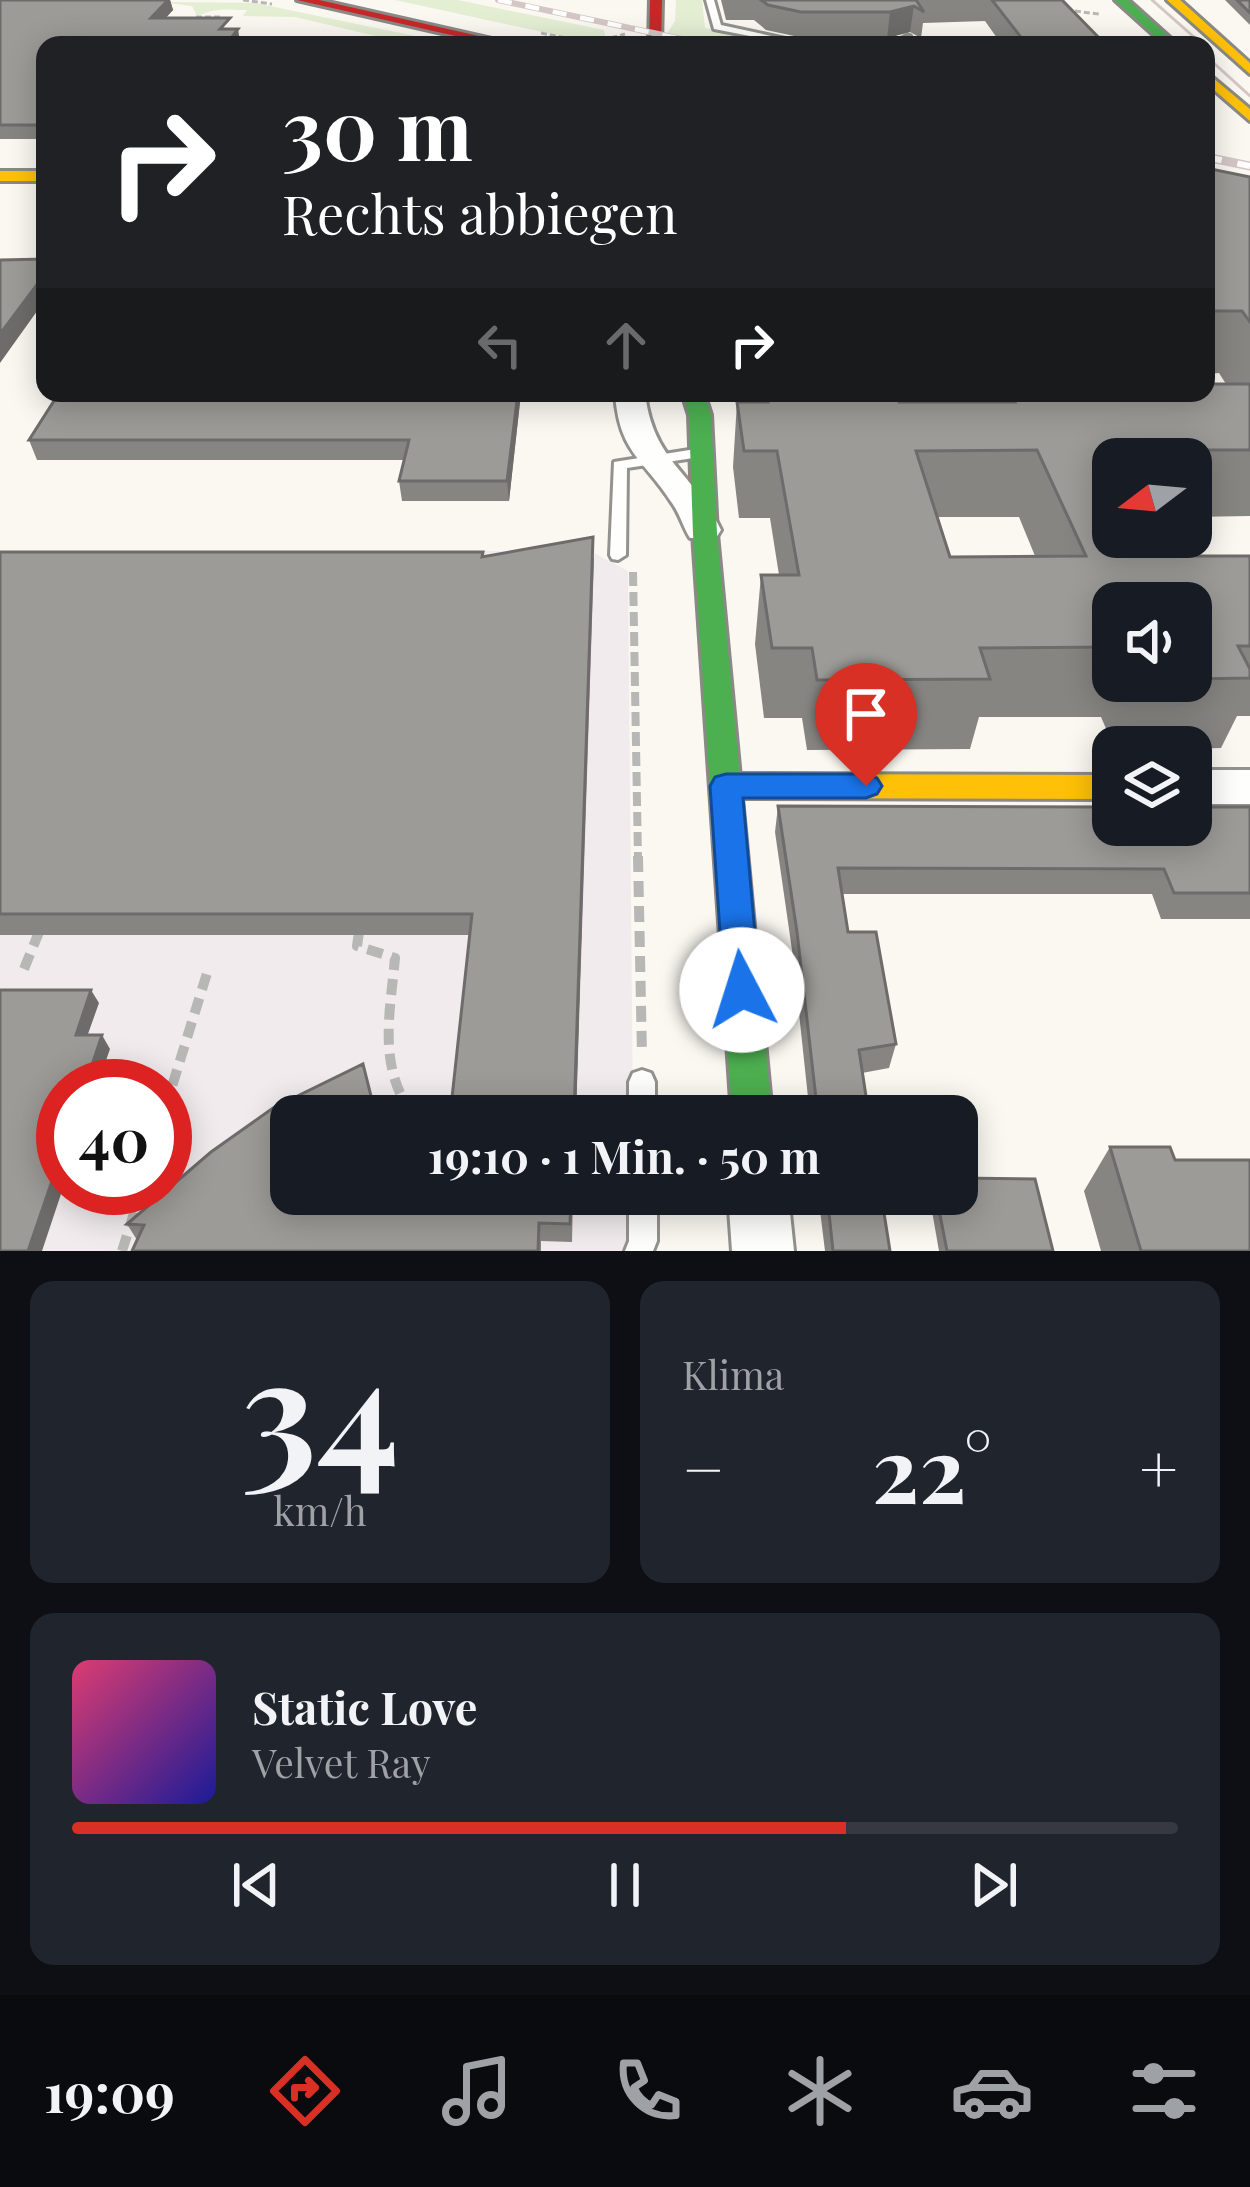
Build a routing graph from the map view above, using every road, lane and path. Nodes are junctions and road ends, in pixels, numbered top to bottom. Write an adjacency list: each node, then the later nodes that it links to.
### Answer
1 (303, 0): 15 (main road)
2 (346, 0): 16 (main road)
3 (634, 0): 17 (main road)
4 (656, 0): 18 (main road)
5 (710, 0): 14 (lane)
6 (721, 0): 12 (lane)
7 (1173, 0): 21 (main road)
8 (1111, 7): 9 (path); 20 (main road)
9 (1054, 10)
10 (222, 16): 11 (path)
11 (196, 17)
12 (728, 19): 13 (lane); 14 (lane)
13 (764, 29)
14 (738, 31): 19 (lane)
15 (491, 36)
16 (497, 36)
17 (639, 36)
18 (642, 36)
19 (763, 36)
20 (1158, 36)
21 (1213, 36)
22 (1215, 38): 23 (main road)
23 (1250, 70)
24 (1215, 84): 25 (main road)
25 (1250, 117)
26 (0, 176): 27 (main road)
27 (36, 176)
28 (630, 402): 31 (street)
29 (696, 402): 30 (main road)
30 (703, 453): 31 (lane); 32 (main road)
31 (651, 460): 32 (street); 33 (lane)
32 (705, 533): 34 (main road)
33 (618, 556): 43 (path)
34 (726, 786): 35 (main road); 46 (main road)
35 (1092, 787)
36 (1212, 787): 37 (street)
37 (1250, 787)
38 (40, 932): 40 (path)
39 (358, 932): 44 (path)
40 (24, 969)
41 (208, 970): 42 (path)
42 (180, 1059)
43 (642, 1082): 45 (lane)
44 (400, 1095)
45 (642, 1095)
46 (750, 1095)
47 (133, 1215): 50 (path)
48 (643, 1215): 51 (lane)
49 (760, 1215): 52 (street)
50 (122, 1251)
51 (638, 1251)
52 (763, 1251)

